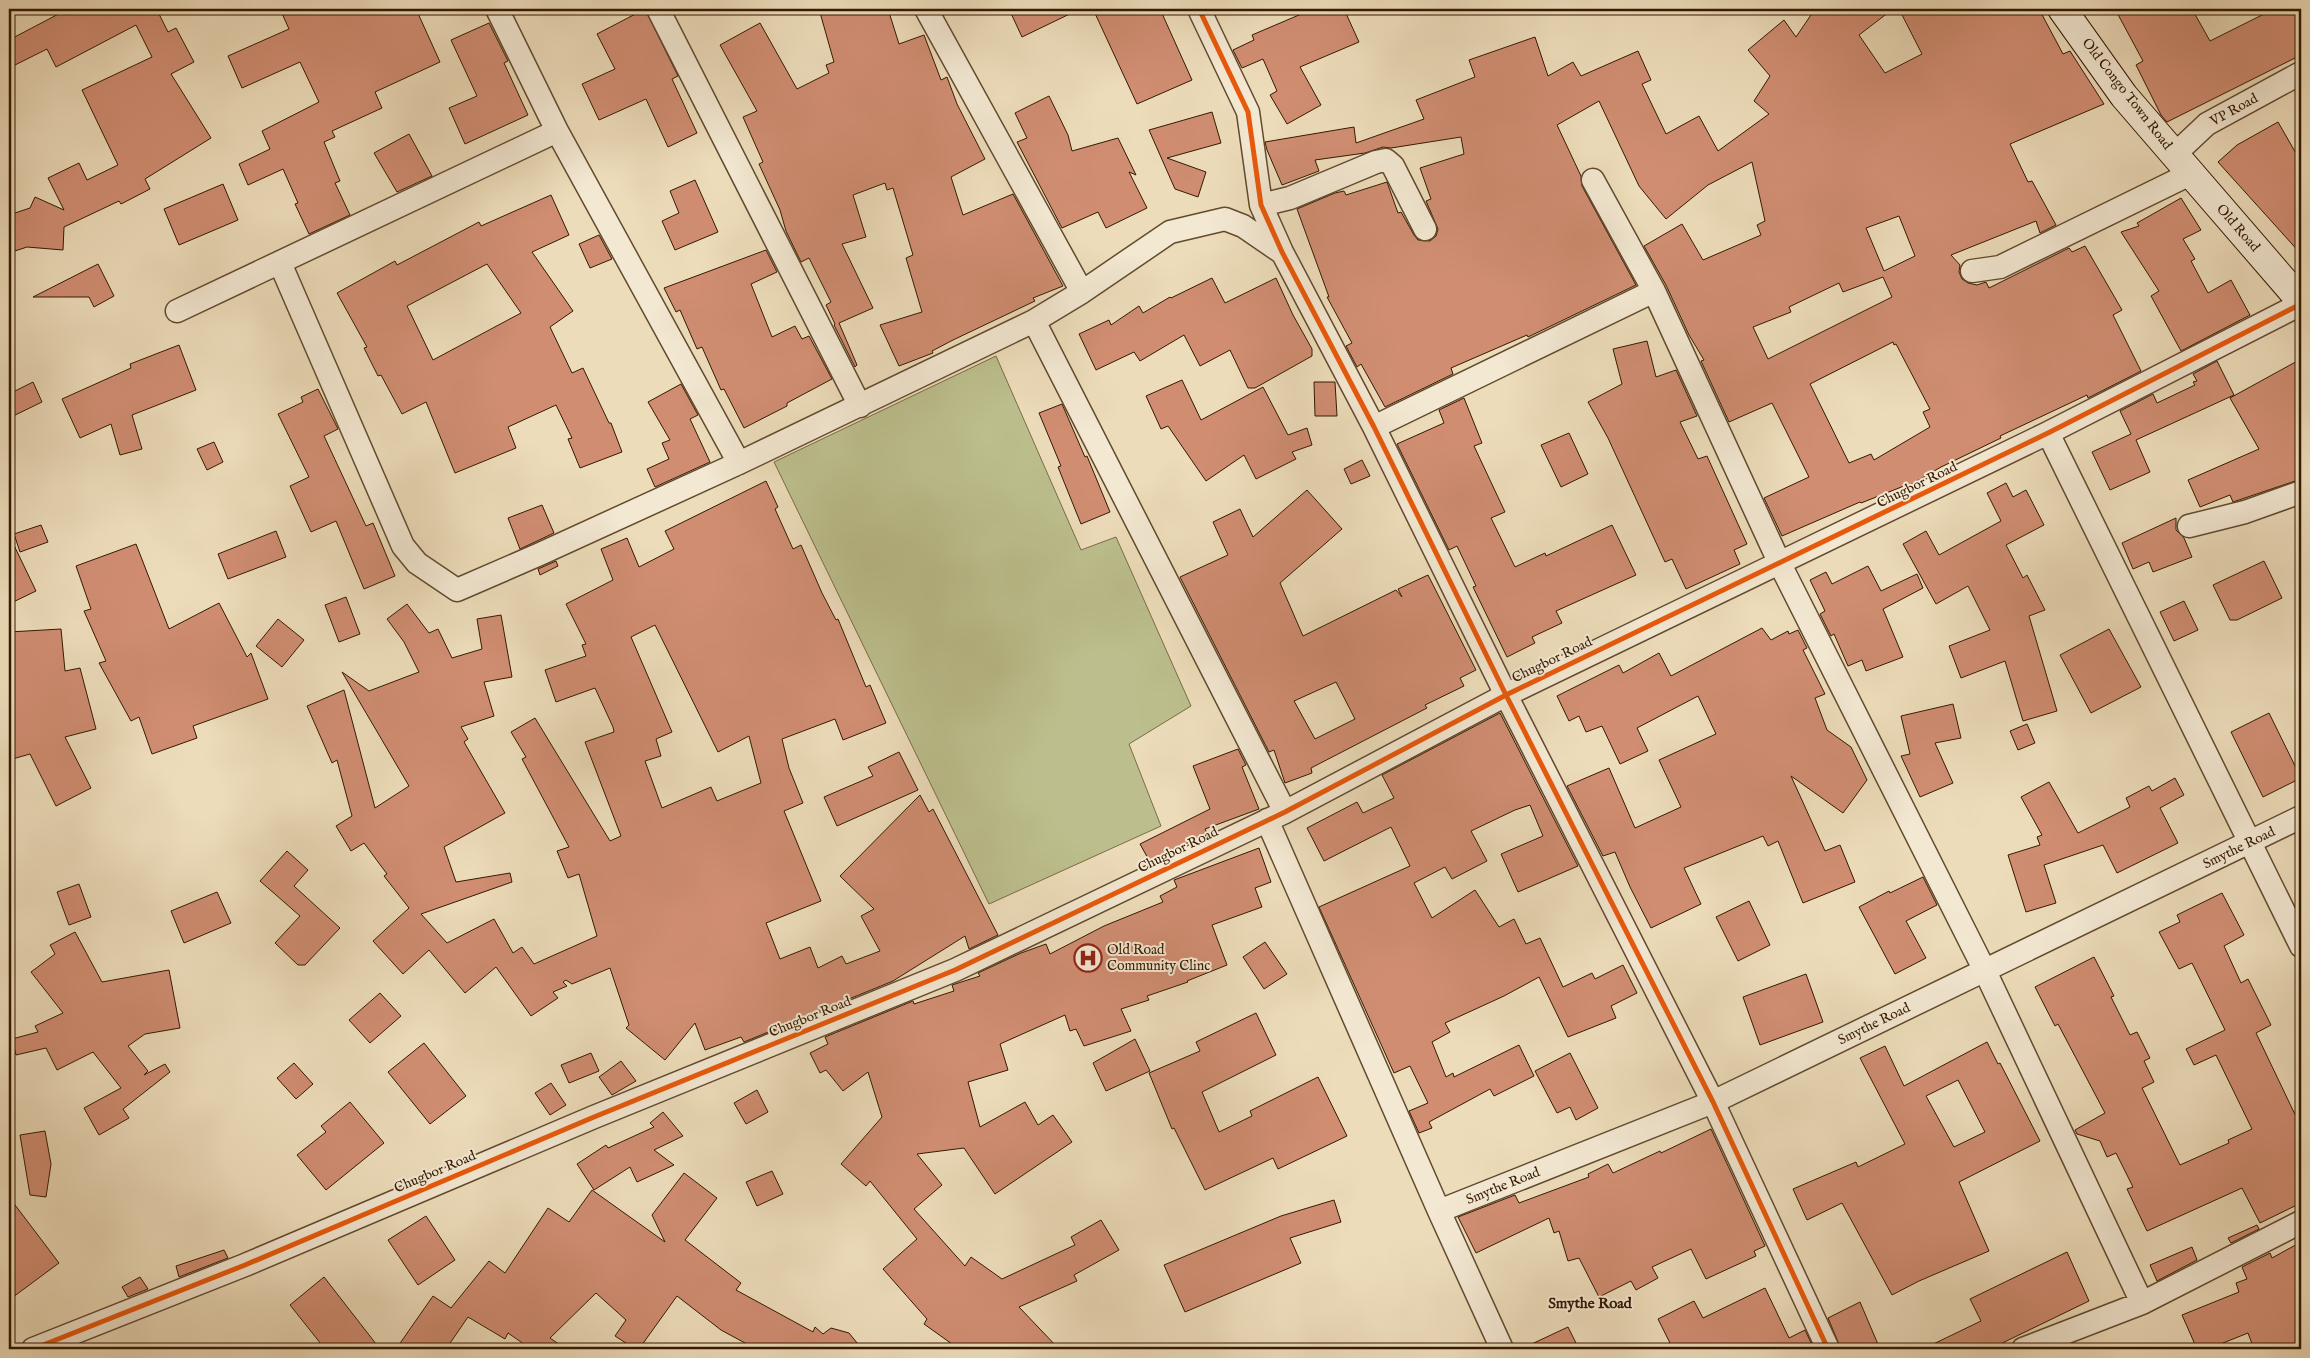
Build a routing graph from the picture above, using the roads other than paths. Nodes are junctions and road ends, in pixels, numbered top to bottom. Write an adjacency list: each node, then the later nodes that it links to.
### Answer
1 (497, 9): 7 (street)
2 (658, 9): 20 (street)
3 (926, 9): 16 (street)
4 (1199, 9): 10 (street)
5 (2062, 9): 8 (street, Old Congo Town Road)
6 (2301, 73): 8 (street, VP Road)
7 (557, 131): 13 (street); 23 (street)
8 (2182, 165): 14 (street, VP Road); 17 (street, Old Road)
9 (1593, 180): 15 (street)
10 (1261, 205): 11 (street); 12 (street)
11 (1425, 229)
12 (1282, 252): 16 (street); 21 (street)
13 (280, 262): 18 (street); 23 (street)
14 (1972, 271)
15 (1654, 291): 21 (street); 26 (street)
16 (1082, 292): 19 (street)
17 (2301, 303): 22 (street, Chugbor Road)
18 (177, 311)
19 (1034, 321): 20 (street); 28 (street)
20 (860, 406): 23 (street)
21 (1374, 427): 27 (street)
22 (2048, 433): 26 (street, Chugbor Road); 30 (street)
23 (739, 464)
24 (2301, 492): 25 (street)
25 (2189, 526)
26 (1780, 564): 27 (street, Chugbor Road); 32 (street)
27 (1506, 695): 28 (street, Chugbor Road); 33 (street)
28 (1276, 816): 34 (street); 37 (street, Chugbor Road)
29 (2301, 817): 30 (street, Smythe Road)
30 (2250, 843): 31 (street); 32 (street, Smythe Road)
31 (2301, 946)
32 (1985, 971): 33 (street, Smythe Road); 36 (street)
33 (1713, 1102): 34 (street, Smythe Road); 39 (street)
34 (1439, 1212): 38 (street)
35 (2301, 1222): 36 (street)
36 (2142, 1303): 40 (street)
37 (36, 1349)
38 (1502, 1349)
39 (1828, 1349)
40 (2023, 1349)

